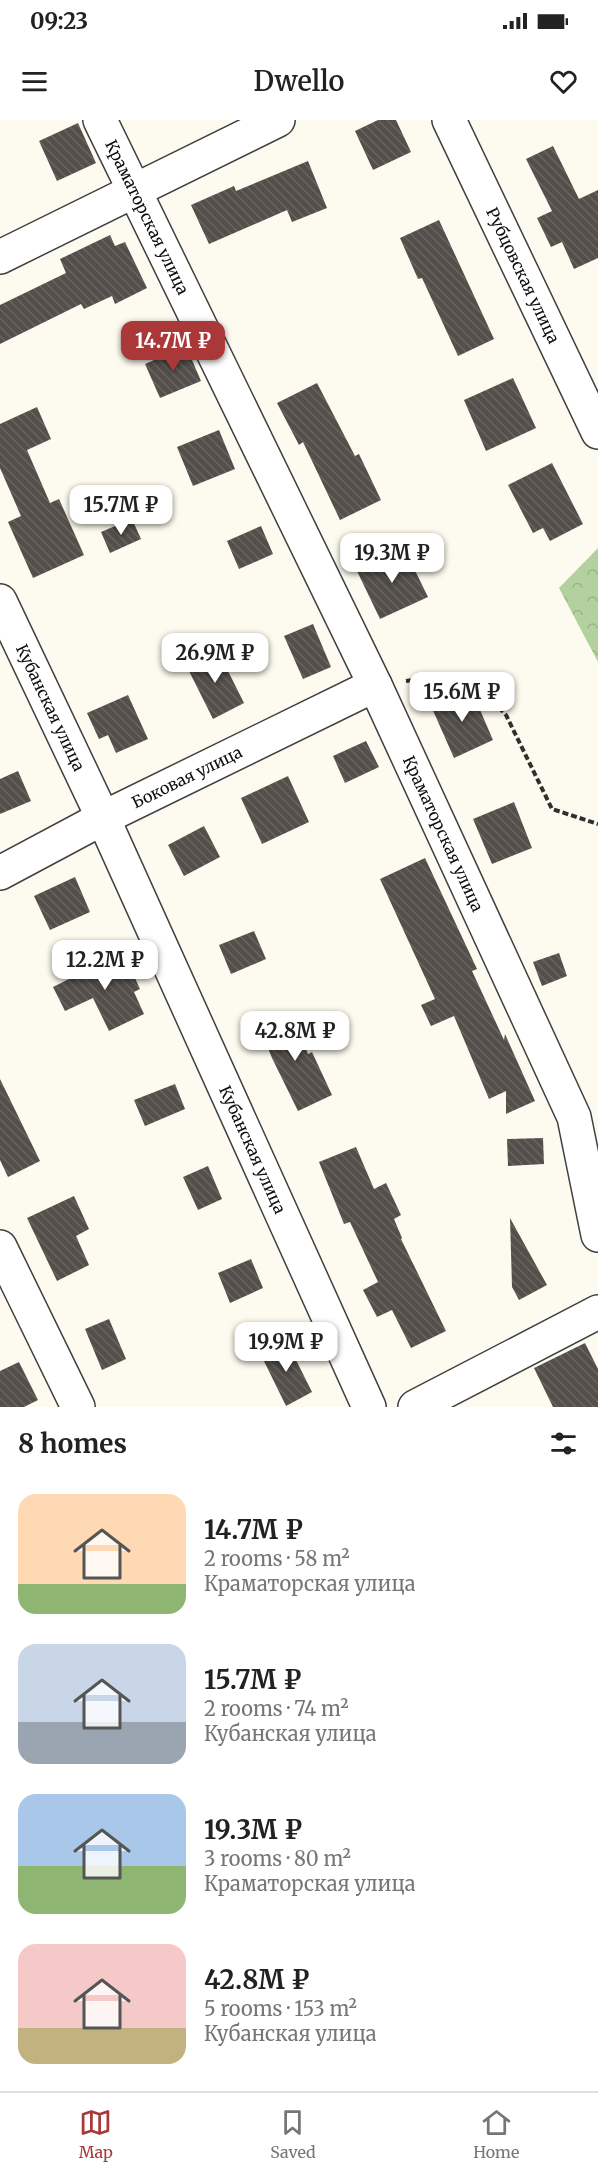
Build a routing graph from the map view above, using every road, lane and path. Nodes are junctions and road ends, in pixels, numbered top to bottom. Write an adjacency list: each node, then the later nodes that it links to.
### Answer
1 (100, 120): 4 (street, Краматорская улица)
2 (278, 120): 4 (street)
3 (449, 120): 6 (street, Рубцовская улица)
4 (134, 192): 5 (street); 8 (street, Краматорская улица)
5 (0, 257)
6 (598, 432)
7 (0, 601): 9 (street, Кубанская улица)
8 (375, 685): 9 (street, Боковая улица); 10 (path); 12 (street, Краматорская улица)
9 (103, 818): 11 (street, Боковая улица); 16 (street, Кубанская улица)
10 (598, 824)
11 (0, 873)
12 (598, 1235)
13 (0, 1247): 15 (street)
14 (598, 1312): 17 (street)
15 (78, 1407)
16 (369, 1407)
17 (415, 1407)

